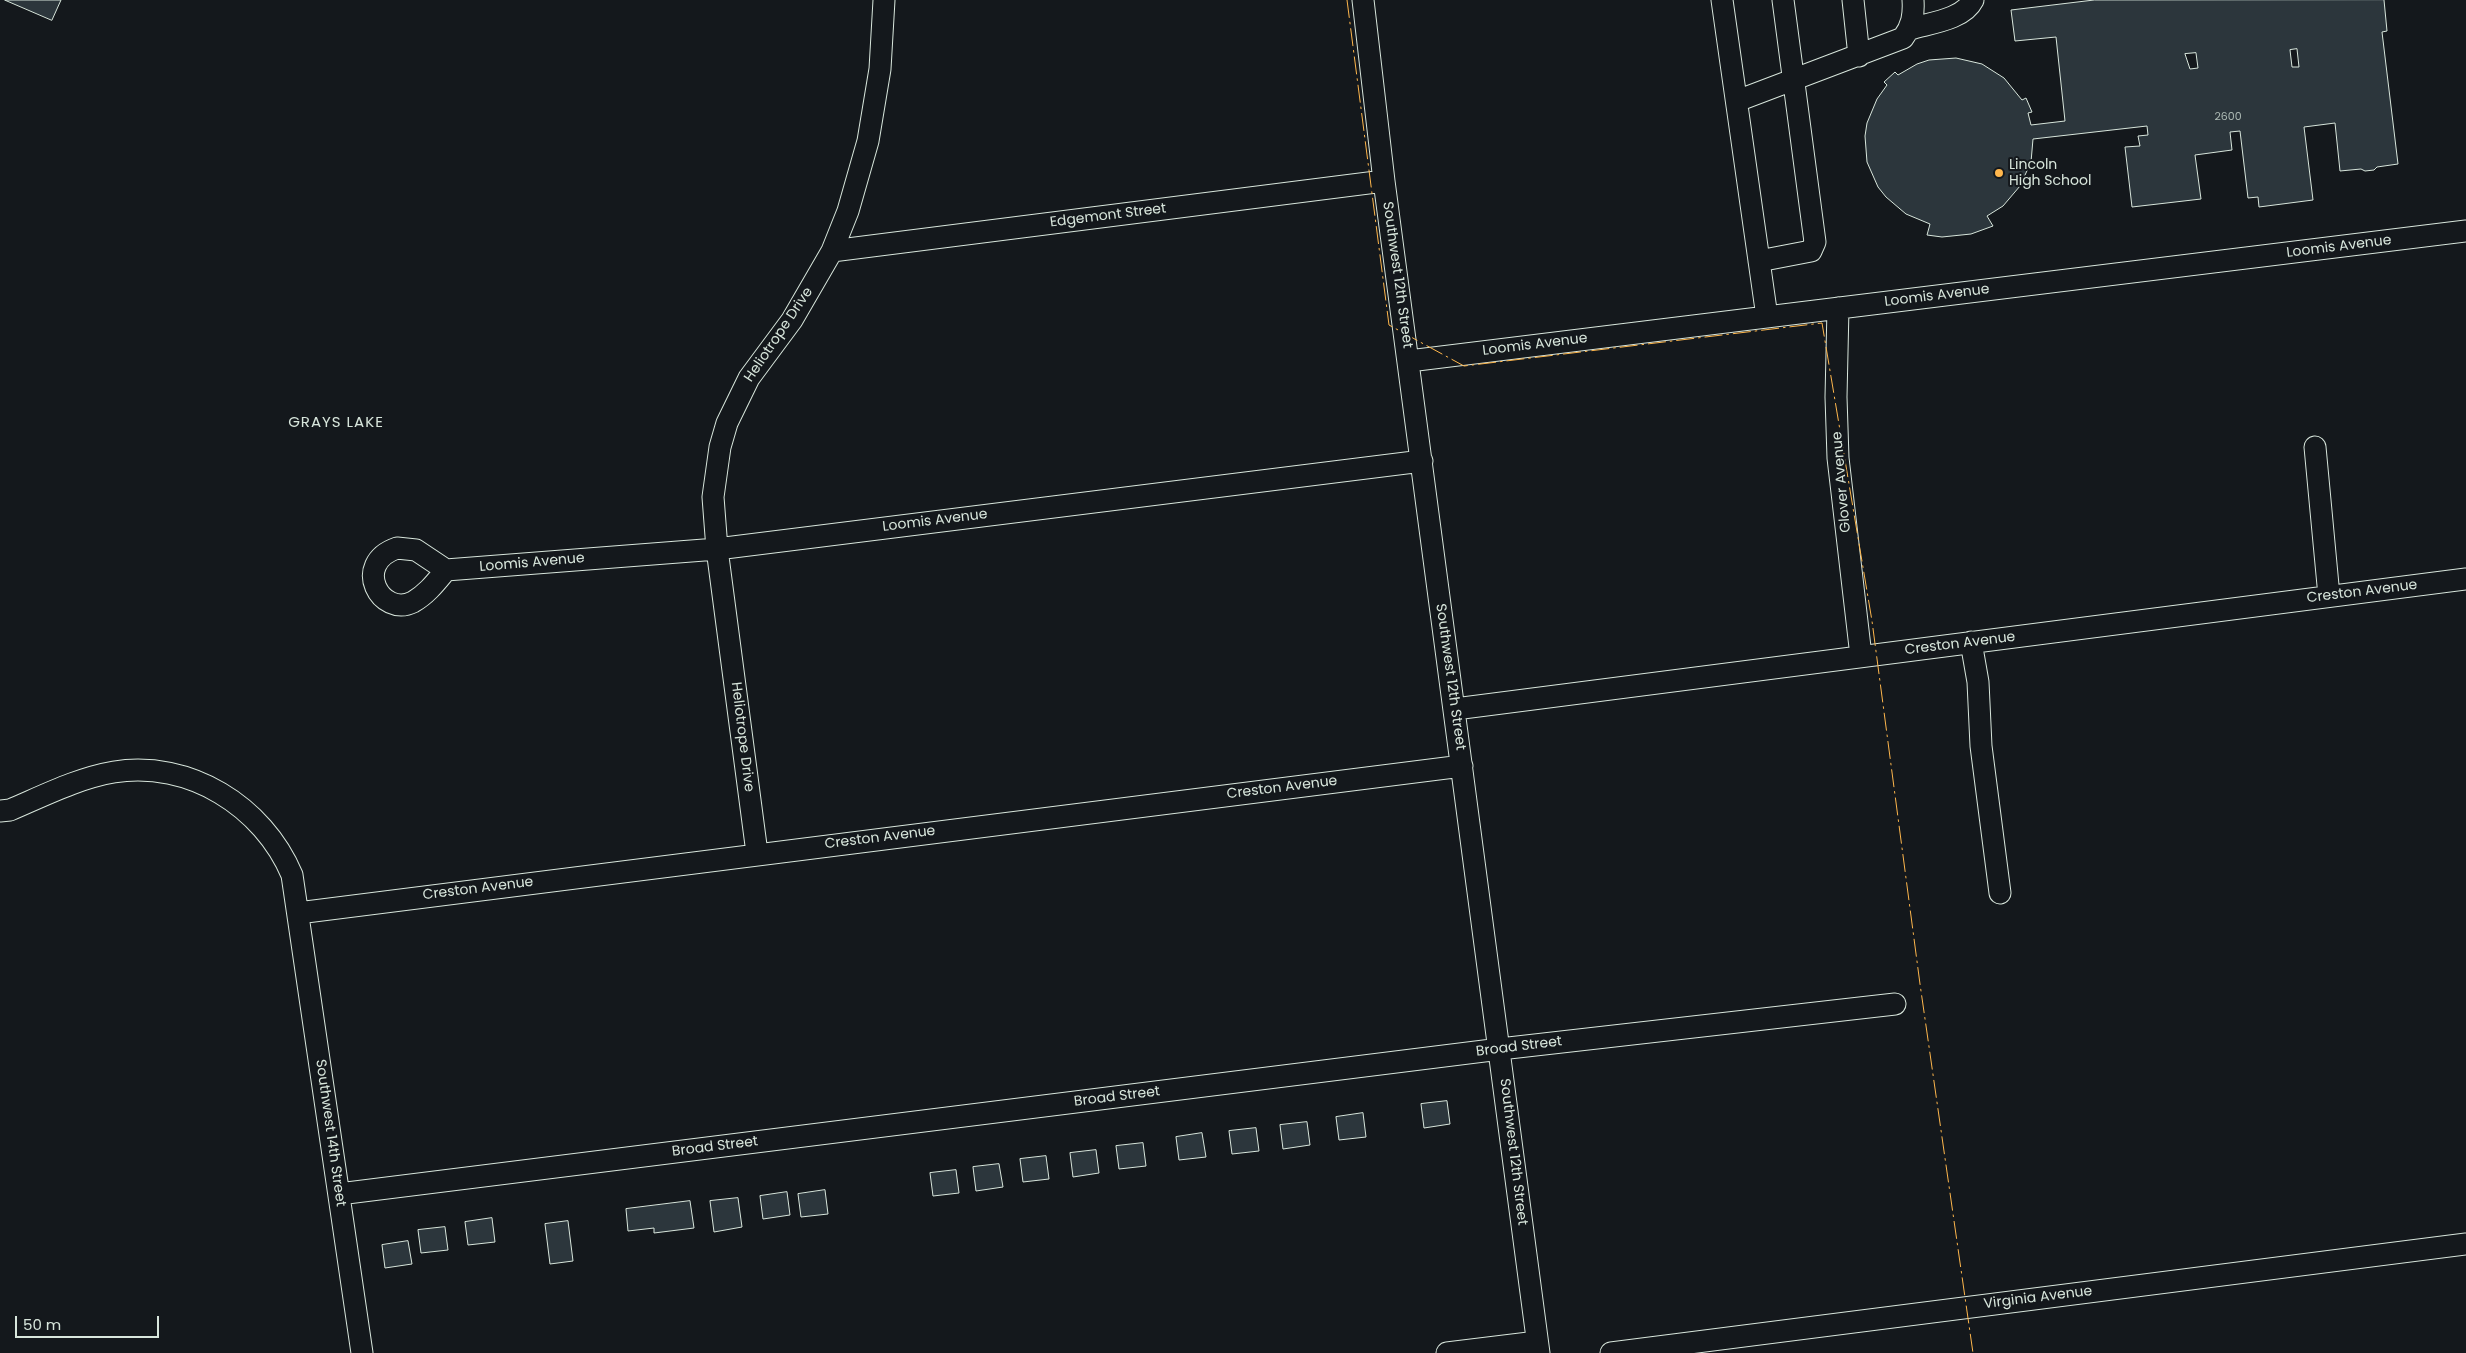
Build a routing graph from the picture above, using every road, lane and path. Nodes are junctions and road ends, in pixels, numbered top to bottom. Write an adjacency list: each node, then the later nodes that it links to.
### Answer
1 (884, 0): 14 (street, Heliotrope Drive)
2 (1363, 0): 12 (street, Southwest 12th Street)
3 (1722, 0): 11 (street)
4 (1783, 0): 10 (street)
5 (1853, 0): 9 (street)
6 (1913, 0): 8 (street)
7 (1972, 0): 8 (street)
8 (1910, 29): 9 (street)
9 (1859, 56): 10 (street)
10 (1793, 80): 11 (street); 15 (street)
11 (1737, 101): 15 (street)
12 (1384, 181): 14 (street, Edgemont Street); 18 (street, Southwest 12th Street)
13 (2466, 231): 16 (street, Loomis Avenue)
14 (832, 251): 21 (street, Heliotrope Drive)
15 (1760, 261): 17 (street)
16 (1838, 308): 17 (street, Loomis Avenue); 26 (street, Glover Avenue)
17 (1767, 317): 18 (street, Loomis Avenue)
18 (1408, 361): 20 (street, Southwest 12th Street)
19 (2315, 447): 24 (street)
20 (1422, 461): 21 (street, Loomis Avenue); 27 (street, Southwest 12th Street)
21 (718, 548): 22 (street, Loomis Avenue); 30 (street, Heliotrope Drive)
22 (446, 570)
23 (2466, 579): 24 (street, Creston Avenue)
24 (2329, 596): 25 (street, Creston Avenue)
25 (1971, 642): 26 (street, Creston Avenue); 31 (street)
26 (1861, 656): 27 (street, Creston Avenue)
27 (1455, 709): 28 (street, Southwest 12th Street)
28 (1462, 766): 30 (street, Creston Avenue); 34 (street, Southwest 12th Street)
29 (3, 814): 32 (street, Southwest 14th Street)
30 (757, 853): 32 (street, Creston Avenue)
31 (2000, 893)
32 (298, 913): 35 (street, Southwest 14th Street)
33 (1895, 1004): 34 (street, Broad Street)
34 (1500, 1050): 35 (street, Broad Street); 37 (street, Southwest 12th Street)
35 (339, 1194): 38 (street, Southwest 14th Street)
36 (2466, 1244): 40 (street, Virginia Avenue)
37 (1538, 1348): 39 (street)
38 (362, 1353)
39 (1448, 1353)
40 (1611, 1353)

